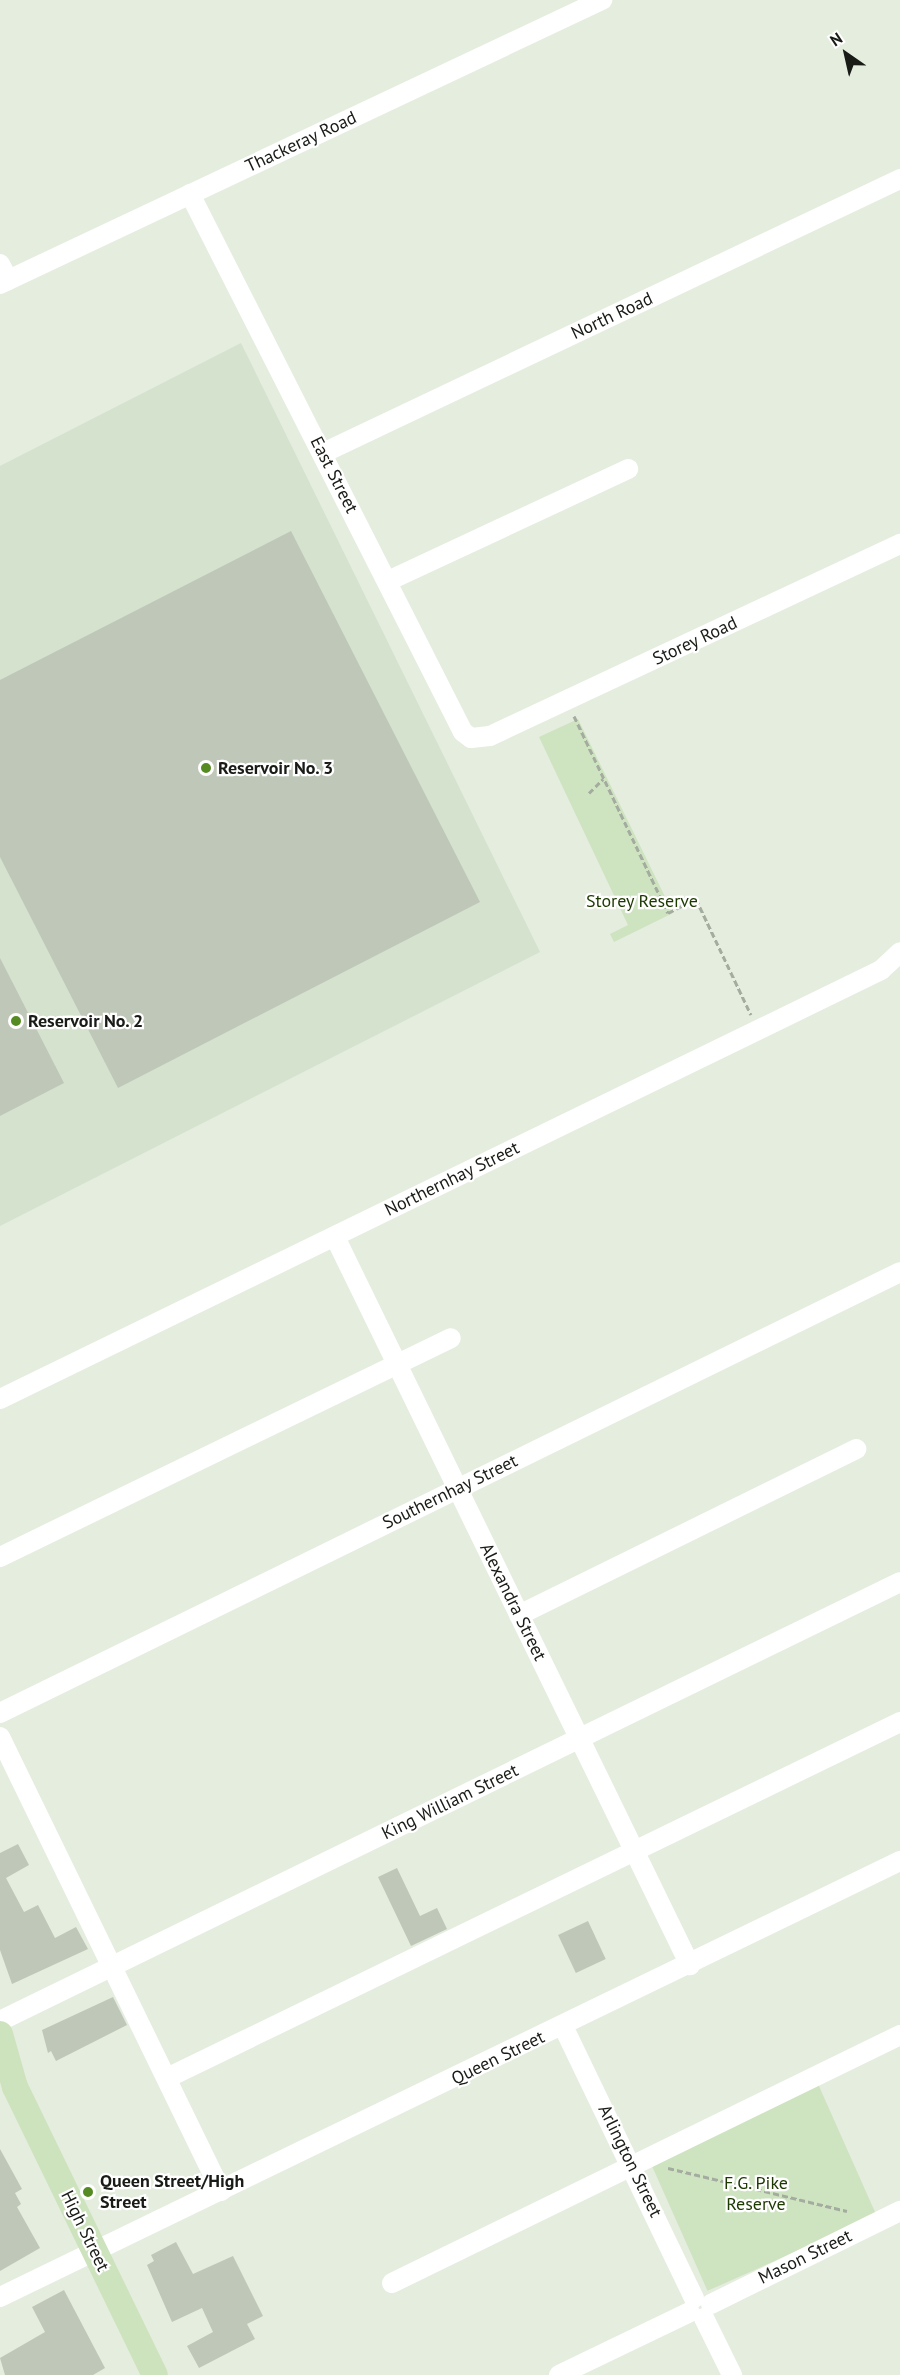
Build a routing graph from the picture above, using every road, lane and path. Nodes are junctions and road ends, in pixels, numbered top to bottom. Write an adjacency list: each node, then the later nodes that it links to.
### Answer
1 (602, 0): 3 (street, Thackeray Road)
2 (900, 179): 5 (street, North Road)
3 (190, 194): 4 (street, Thackeray Road); 5 (street, East Street)
4 (3, 276)
5 (323, 453): 8 (street, East Street)
6 (628, 469): 8 (street)
7 (900, 544): 10 (street, Storey Road)
8 (388, 581): 10 (street, East Street)
9 (574, 716): 11 (path)
10 (490, 736)
11 (603, 779): 12 (path); 14 (path)
12 (589, 794)
13 (900, 952): 14 (street, Northernhay Street)
14 (758, 1030): 15 (street, Northernhay Street)
15 (336, 1239): 18 (street, Alexandra Street); 19 (street, Northernhay Street)
16 (900, 1272): 21 (street, Southernhay Street)
17 (451, 1338): 18 (street)
18 (396, 1364): 21 (street, Alexandra Street); 22 (street)
19 (0, 1400)
20 (856, 1449): 24 (street)
21 (457, 1488): 24 (street, Alexandra Street); 25 (street, Southernhay Street)
22 (0, 1557)
23 (900, 1582): 28 (street, King William Street)
24 (519, 1615): 28 (street, Alexandra Street)
25 (0, 1713)
26 (900, 1722): 29 (street)
27 (0, 1737): 32 (street)
28 (580, 1738): 29 (street, Alexandra Street); 32 (street, King William Street)
29 (635, 1851): 31 (street, Alexandra Street); 38 (street)
30 (900, 1861): 31 (street, Queen Street)
31 (690, 1965): 34 (street, Queen Street)
32 (114, 1966): 33 (street, King William Street); 38 (street)
33 (0, 2022)
34 (563, 2026): 40 (street, Arlington Street); 42 (street, Queen Street)
35 (0, 2034): 39 (main road, High Street)
36 (900, 2035): 40 (street)
37 (0, 2066): 39 (main road, High Street)
38 (167, 2078): 42 (street)
39 (15, 2087): 45 (main road, High Street)
40 (634, 2166): 46 (street); 48 (street, Arlington Street)
41 (662, 2167): 43 (path)
42 (221, 2192): 45 (street, Queen Street)
43 (847, 2211)
44 (900, 2211): 48 (street, Mason Street)
45 (95, 2251): 47 (street, Queen Street); 49 (main road, High Street)
46 (392, 2283)
47 (0, 2297)
48 (700, 2308): 50 (street, Mason Street); 51 (street, Arlington Street)
49 (155, 2375)
50 (559, 2375)
51 (732, 2375)

